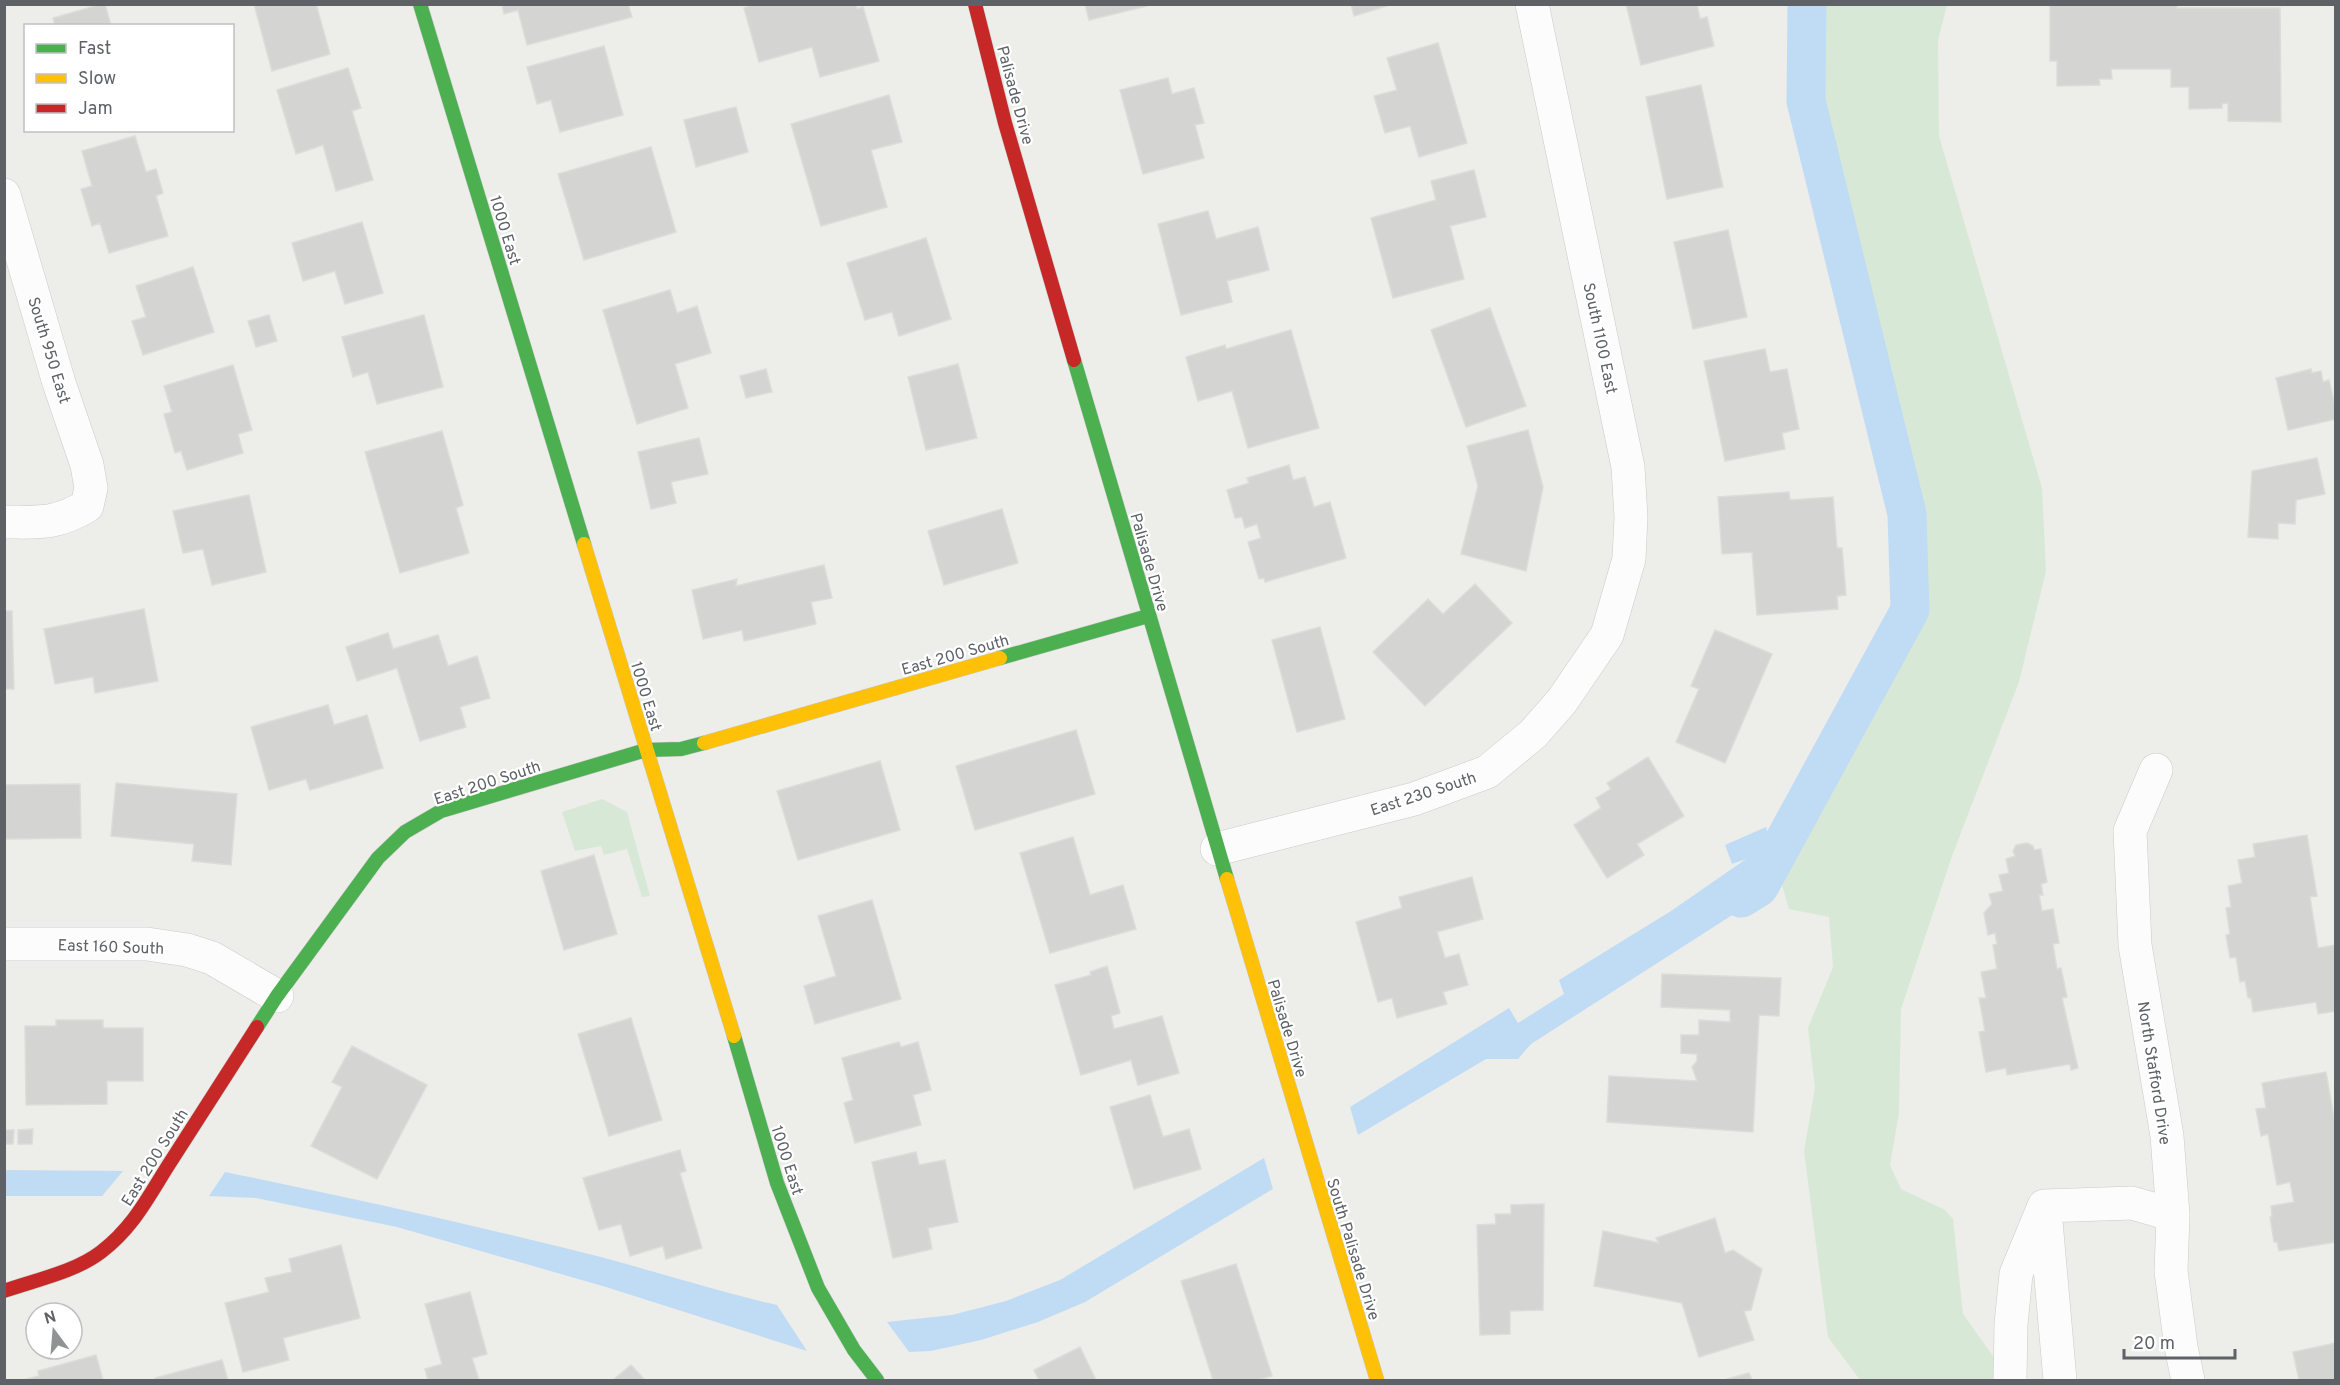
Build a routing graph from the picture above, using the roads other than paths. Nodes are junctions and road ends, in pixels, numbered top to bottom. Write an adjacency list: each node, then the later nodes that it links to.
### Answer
1 (420, 4): 8 (street, 1000 East)
2 (975, 4): 6 (street, Palisade Drive)
3 (1532, 4): 7 (street, South 1100 East)
4 (4, 195): 5 (street, South 950 East)
5 (4, 522)
6 (1148, 616): 8 (street, East 200 South); 10 (street, Palisade Drive)
7 (1587, 666): 10 (street, East 230 South)
8 (646, 750): 12 (street, East 200 South); 17 (street, 1000 East)
9 (2156, 770): 15 (street, North Stafford Drive)
10 (1217, 849): 13 (street, Palisade Drive)
11 (4, 944): 12 (street, East 160 South)
12 (277, 996): 16 (street, East 200 South)
13 (1300, 1127): 18 (street, South Palisade Drive)
14 (2044, 1206): 15 (street); 19 (street); 20 (street)
15 (2173, 1215): 21 (street, North Stafford Drive)
16 (4, 1291)
17 (877, 1380)
18 (1377, 1380)
19 (2010, 1380)
20 (2060, 1380)
21 (2188, 1380)

